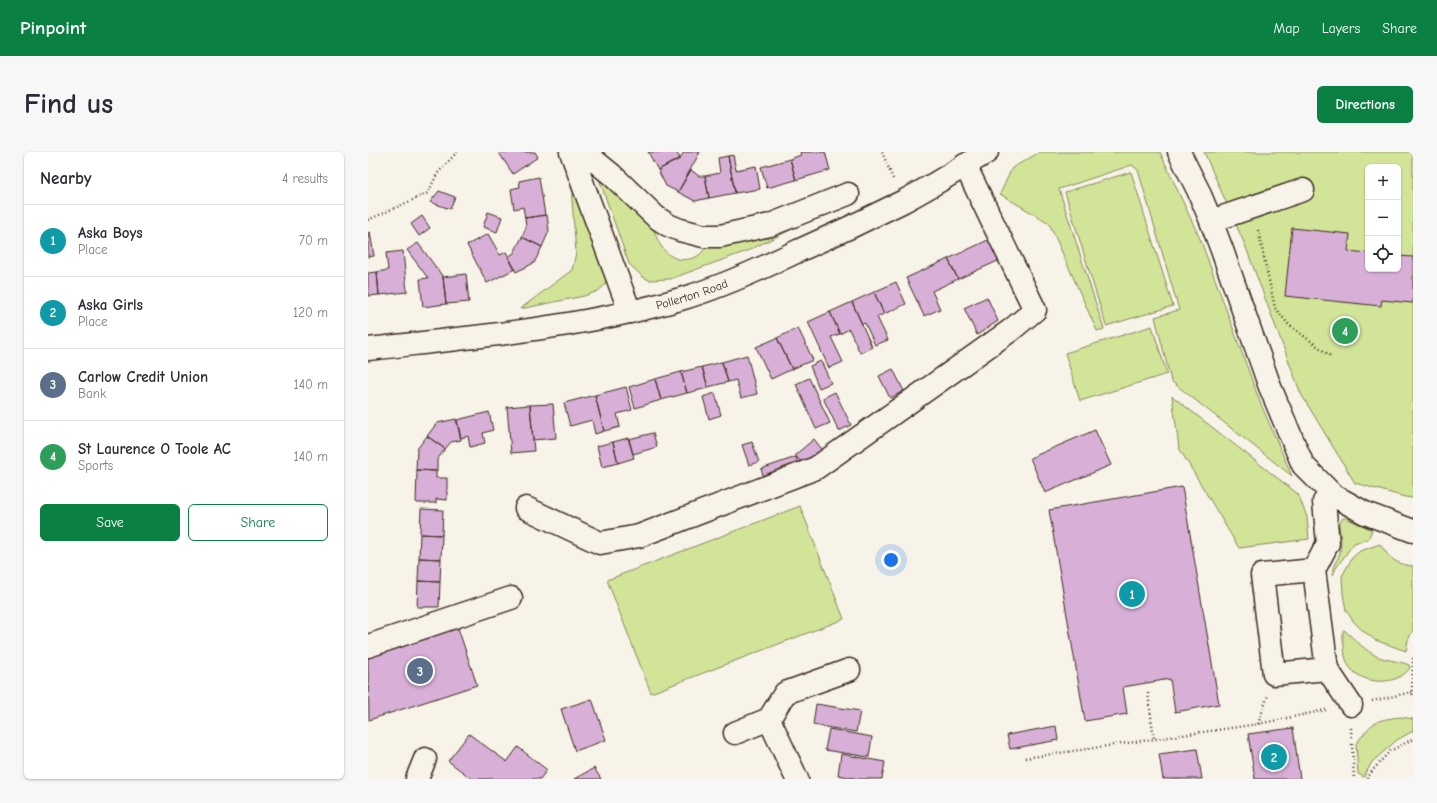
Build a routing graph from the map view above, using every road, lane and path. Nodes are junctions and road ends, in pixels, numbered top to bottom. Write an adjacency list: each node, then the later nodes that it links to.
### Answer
1 (457, 152): 12 (path)
2 (571, 152): 14 (street)
3 (584, 152): 9 (street)
4 (882, 152): 10 (path)
5 (988, 152): 7 (street, Pollerton Road)
6 (1179, 152): 13 (street)
7 (965, 165): 10 (street, Pollerton Road); 18 (street)
8 (1303, 190): 11 (street)
9 (848, 194)
10 (903, 201): 14 (street, Pollerton Road)
11 (1252, 207): 13 (street); 16 (path)
12 (368, 220)
13 (1211, 221): 17 (street)
14 (630, 312): 15 (street, Pollerton Road)
15 (368, 349)
16 (1332, 356)
17 (1333, 495): 19 (street); 20 (street)
18 (526, 508)
19 (1413, 531)
20 (1314, 570): 24 (street); 26 (street)
21 (511, 598): 22 (street)
22 (368, 646)
23 (1413, 658): 28 (path)
24 (1327, 669): 26 (street); 29 (street)
25 (849, 670): 30 (street)
26 (1274, 674): 31 (path)
27 (1148, 693): 34 (path)
28 (1412, 694): 29 (path)
29 (1351, 705): 31 (path); 39 (path)
30 (769, 718): 32 (street); 38 (street)
31 (1258, 724): 34 (path)
32 (735, 733)
33 (1413, 738): 40 (path)
34 (1154, 740): 35 (path)
35 (1025, 758)
36 (425, 759): 37 (street)
37 (417, 779)
38 (797, 779)
39 (1354, 779)
40 (1367, 779)

